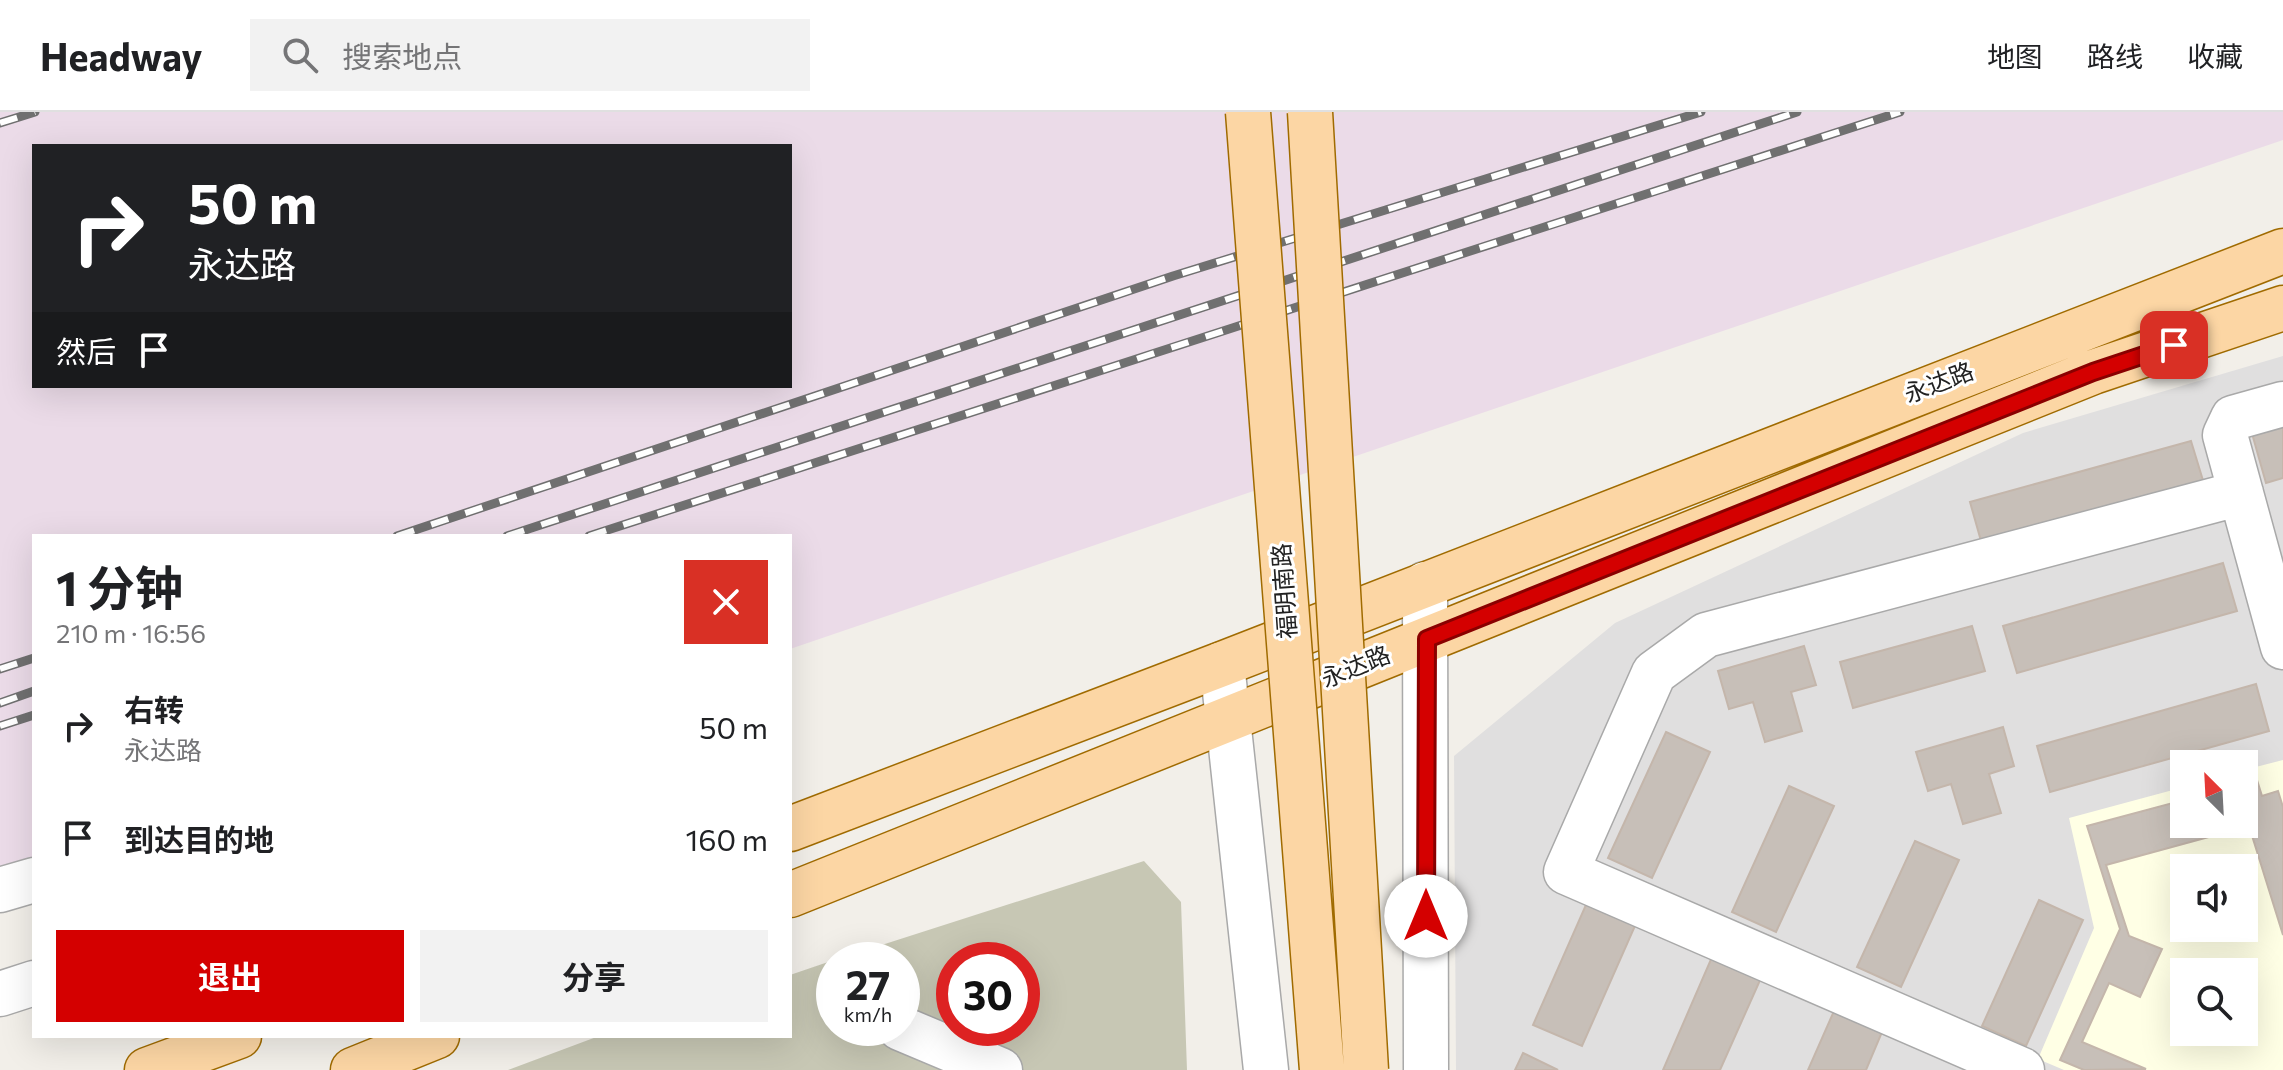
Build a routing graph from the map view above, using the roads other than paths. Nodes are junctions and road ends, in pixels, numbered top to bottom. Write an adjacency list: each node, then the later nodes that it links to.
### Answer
1 (1248, 112): 25 (main road, 福明南路, bridge)
2 (1310, 112): 26 (main road, bridge)
3 (2283, 251): 7 (main road, 永达路)
4 (2283, 308): 8 (main road, 永达路)
5 (2283, 404): 6 (street)
6 (2241, 493): 9 (street); 28 (street)
7 (1425, 584): 8 (street); 10 (main road, 永达路)
8 (1427, 639): 11 (main road, 永达路); 27 (street)
9 (2283, 647)
10 (1222, 664): 11 (street); 12 (main road, 永达路)
11 (1228, 719): 15 (main road, 永达路); 24 (street)
12 (792, 828)
13 (32, 881): 14 (street)
14 (0, 890)
15 (792, 894)
16 (32, 984): 17 (street)
17 (0, 994)
18 (920, 1036): 23 (street)
19 (234, 1038): 21 (main road)
20 (432, 1038): 22 (main road)
21 (147, 1070)
22 (353, 1070)
23 (1000, 1070)
24 (1266, 1070)
25 (1322, 1070)
26 (1366, 1070)
27 (1426, 1070)
28 (2022, 1070)

